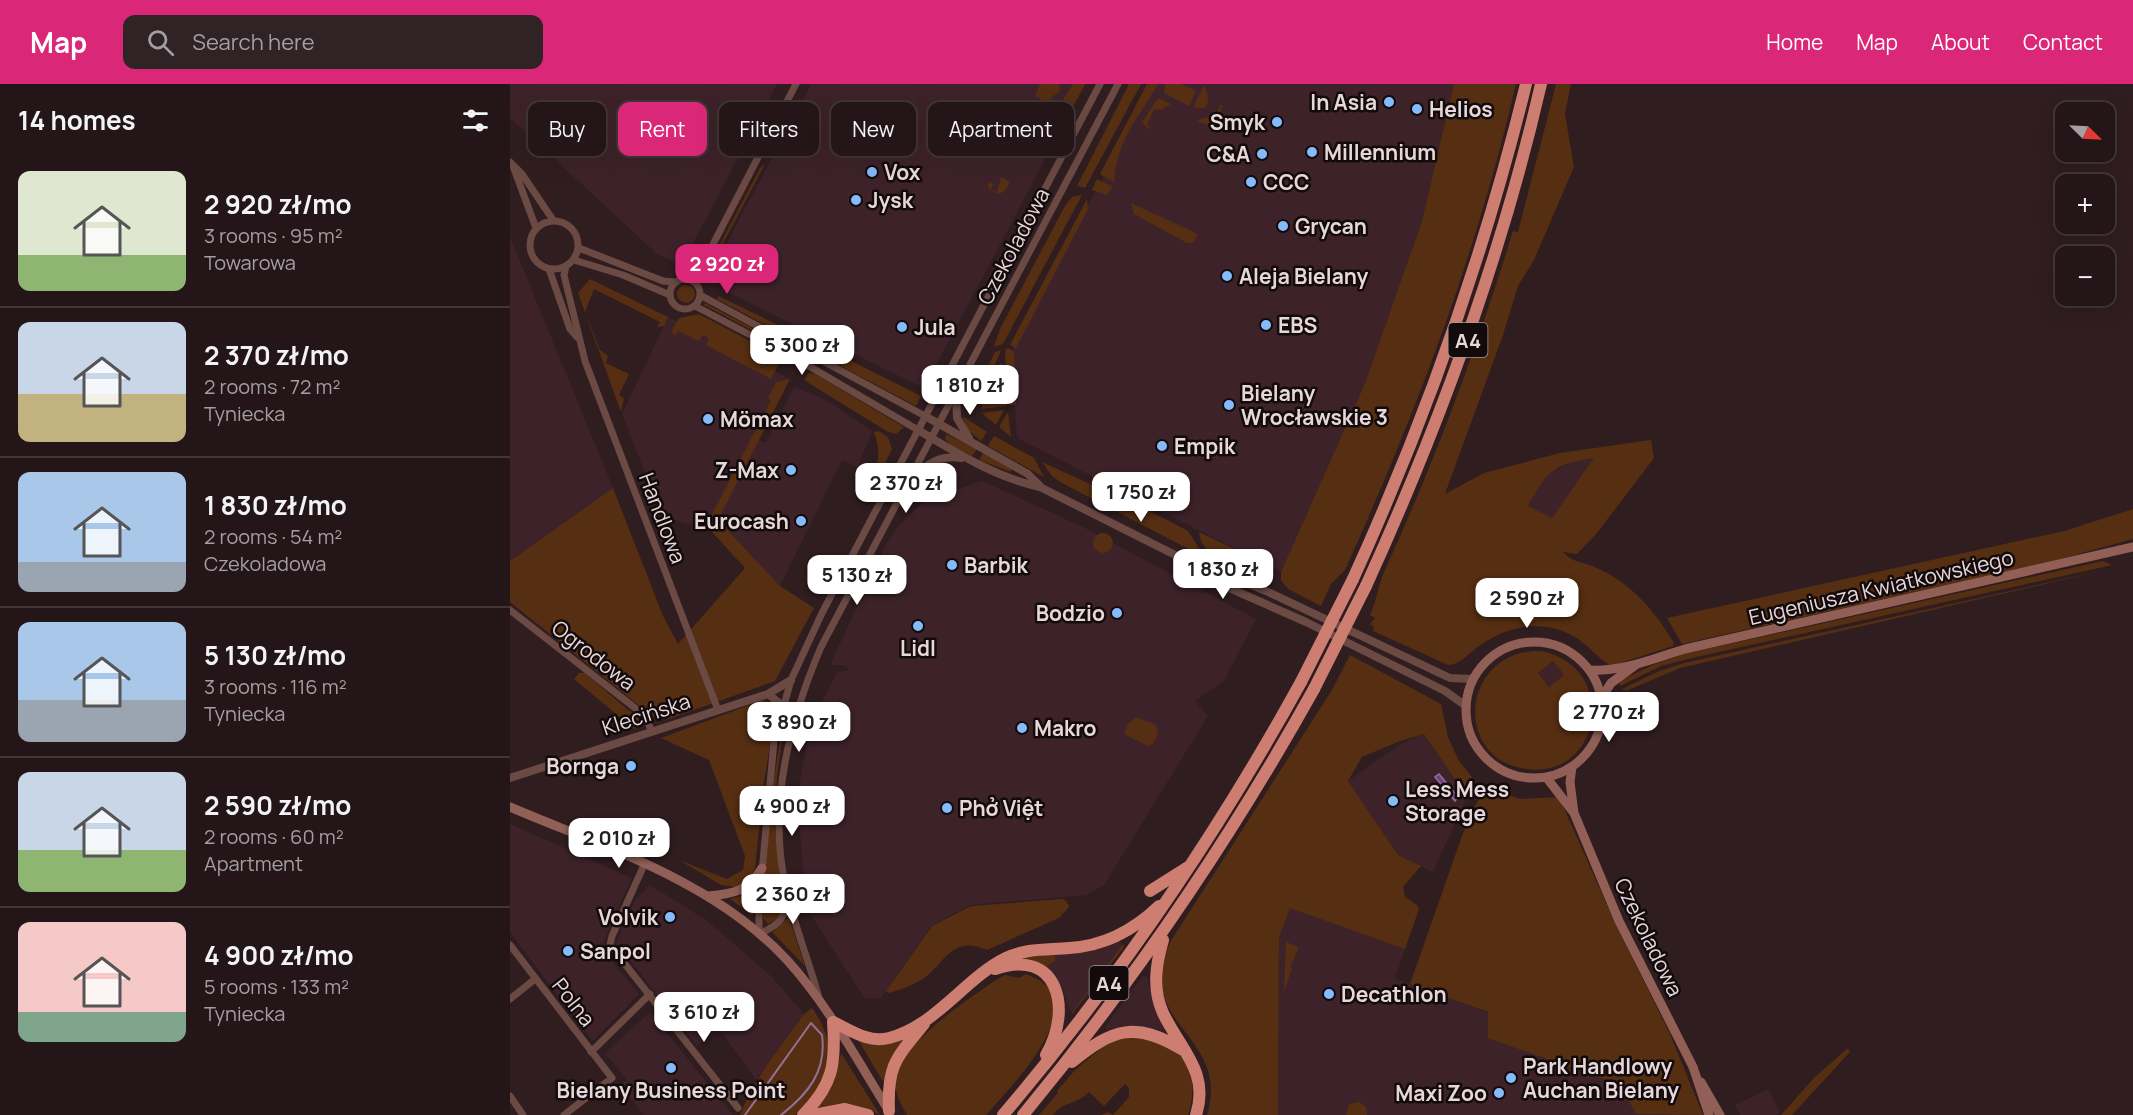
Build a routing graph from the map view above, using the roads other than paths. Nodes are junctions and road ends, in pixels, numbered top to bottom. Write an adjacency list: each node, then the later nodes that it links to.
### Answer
1 (796, 84): 13 (street)
2 (1100, 84): 20 (street, Czekoladowa)
3 (1118, 84): 19 (street, Czekoladowa)
4 (1526, 84): 46 (highway, A4, bridge)
5 (1541, 84): 53 (highway, A4, bridge)
6 (511, 164): 7 (street); 8 (street)
7 (553, 220): 8 (street); 9 (street)
8 (536, 228): 12 (street)
9 (579, 248): 10 (street); 14 (street)
10 (574, 260): 11 (street); 15 (street)
11 (566, 266): 12 (street); 18 (street, Handlowa)
12 (549, 269): 18 (street, Handlowa)
13 (693, 281): 14 (street); 16 (street)
14 (676, 282): 15 (street)
15 (670, 295): 17 (street)
16 (700, 295): 17 (street); 20 (street)
17 (695, 306): 22 (street)
18 (577, 337): 39 (street, Handlowa)
19 (956, 393): 21 (street, Czekoladowa); 24 (street)
20 (925, 416): 21 (street); 22 (street, Czekoladowa)
21 (940, 424): 23 (street, Czekoladowa); 24 (street)
22 (918, 430): 23 (street); 34 (street, Czekoladowa)
23 (932, 438): 25 (street); 26 (street, Czekoladowa)
24 (976, 444): 27 (street)
25 (968, 459): 26 (street); 27 (street)
26 (908, 483): 50 (street, Czekoladowa)
27 (1040, 487): 29 (street)
28 (2133, 547): 31 (main road, Eugeniusza Kwiatkowskiego)
29 (1212, 573): 33 (street); 37 (street)
30 (510, 610): 40 (street, Ogrodowa)
31 (1637, 664): 32 (main road, Eugeniusza Kwiatkowskiego); 36 (main road, Eugeniusza Kwiatkowskiego)
32 (1589, 670): 33 (main road); 36 (main road)
33 (1473, 679): 37 (main road)
34 (791, 680): 35 (street, Klecińska); 38 (street, Czekoladowa)
35 (768, 694): 38 (street); 39 (street, Klecińska)
36 (1601, 699): 41 (main road)
37 (1466, 705): 42 (main road)
38 (783, 706): 48 (street, Czekoladowa)
39 (718, 710): 40 (street, Klecińska)
40 (652, 731): 43 (street, Klecińska)
41 (1572, 766): 42 (main road); 45 (main road, Czekoladowa)
42 (1546, 777): 45 (main road, Czekoladowa)
43 (510, 778)
44 (510, 807): 47 (main road)
45 (1574, 813): 65 (main road, Czekoladowa)
46 (1193, 862): 49 (highway, A4); 51 (highway)
47 (644, 865): 52 (main road); 58 (street)
48 (762, 868): 52 (main road); 54 (street, Czekoladowa)
49 (1181, 881): 56 (highway); 67 (highway, A4)
50 (786, 891): 54 (street); 60 (street)
51 (1150, 891)
52 (708, 896): 54 (main road)
53 (1167, 928): 64 (highway); 66 (highway)
54 (759, 934): 60 (main road)
55 (510, 945): 57 (street, Polna)
56 (985, 973): 61 (highway); 67 (highway)
57 (535, 979): 59 (street); 63 (street, Polna)
58 (650, 994): 63 (street); 69 (street)
59 (510, 999)
60 (820, 1003): 62 (main road)
61 (931, 1016): 62 (highway); 70 (highway)
62 (833, 1022): 70 (main road); 73 (highway)
63 (591, 1052): 72 (street, Polna)
64 (1186, 1052): 66 (highway); 78 (highway)
65 (1696, 1075): 79 (main road, Czekoladowa); 80 (main road, Czekoladowa)
66 (1051, 1081): 77 (highway)
67 (1031, 1082): 76 (highway, A4)
68 (510, 1096): 71 (street)
69 (738, 1108)
70 (889, 1111)
71 (523, 1115)
72 (564, 1115)
73 (803, 1115)
74 (814, 1115): 75 (highway)
75 (868, 1115)
76 (1003, 1115)
77 (1023, 1115)
78 (1196, 1115)
79 (1709, 1115)
80 (1720, 1115)

